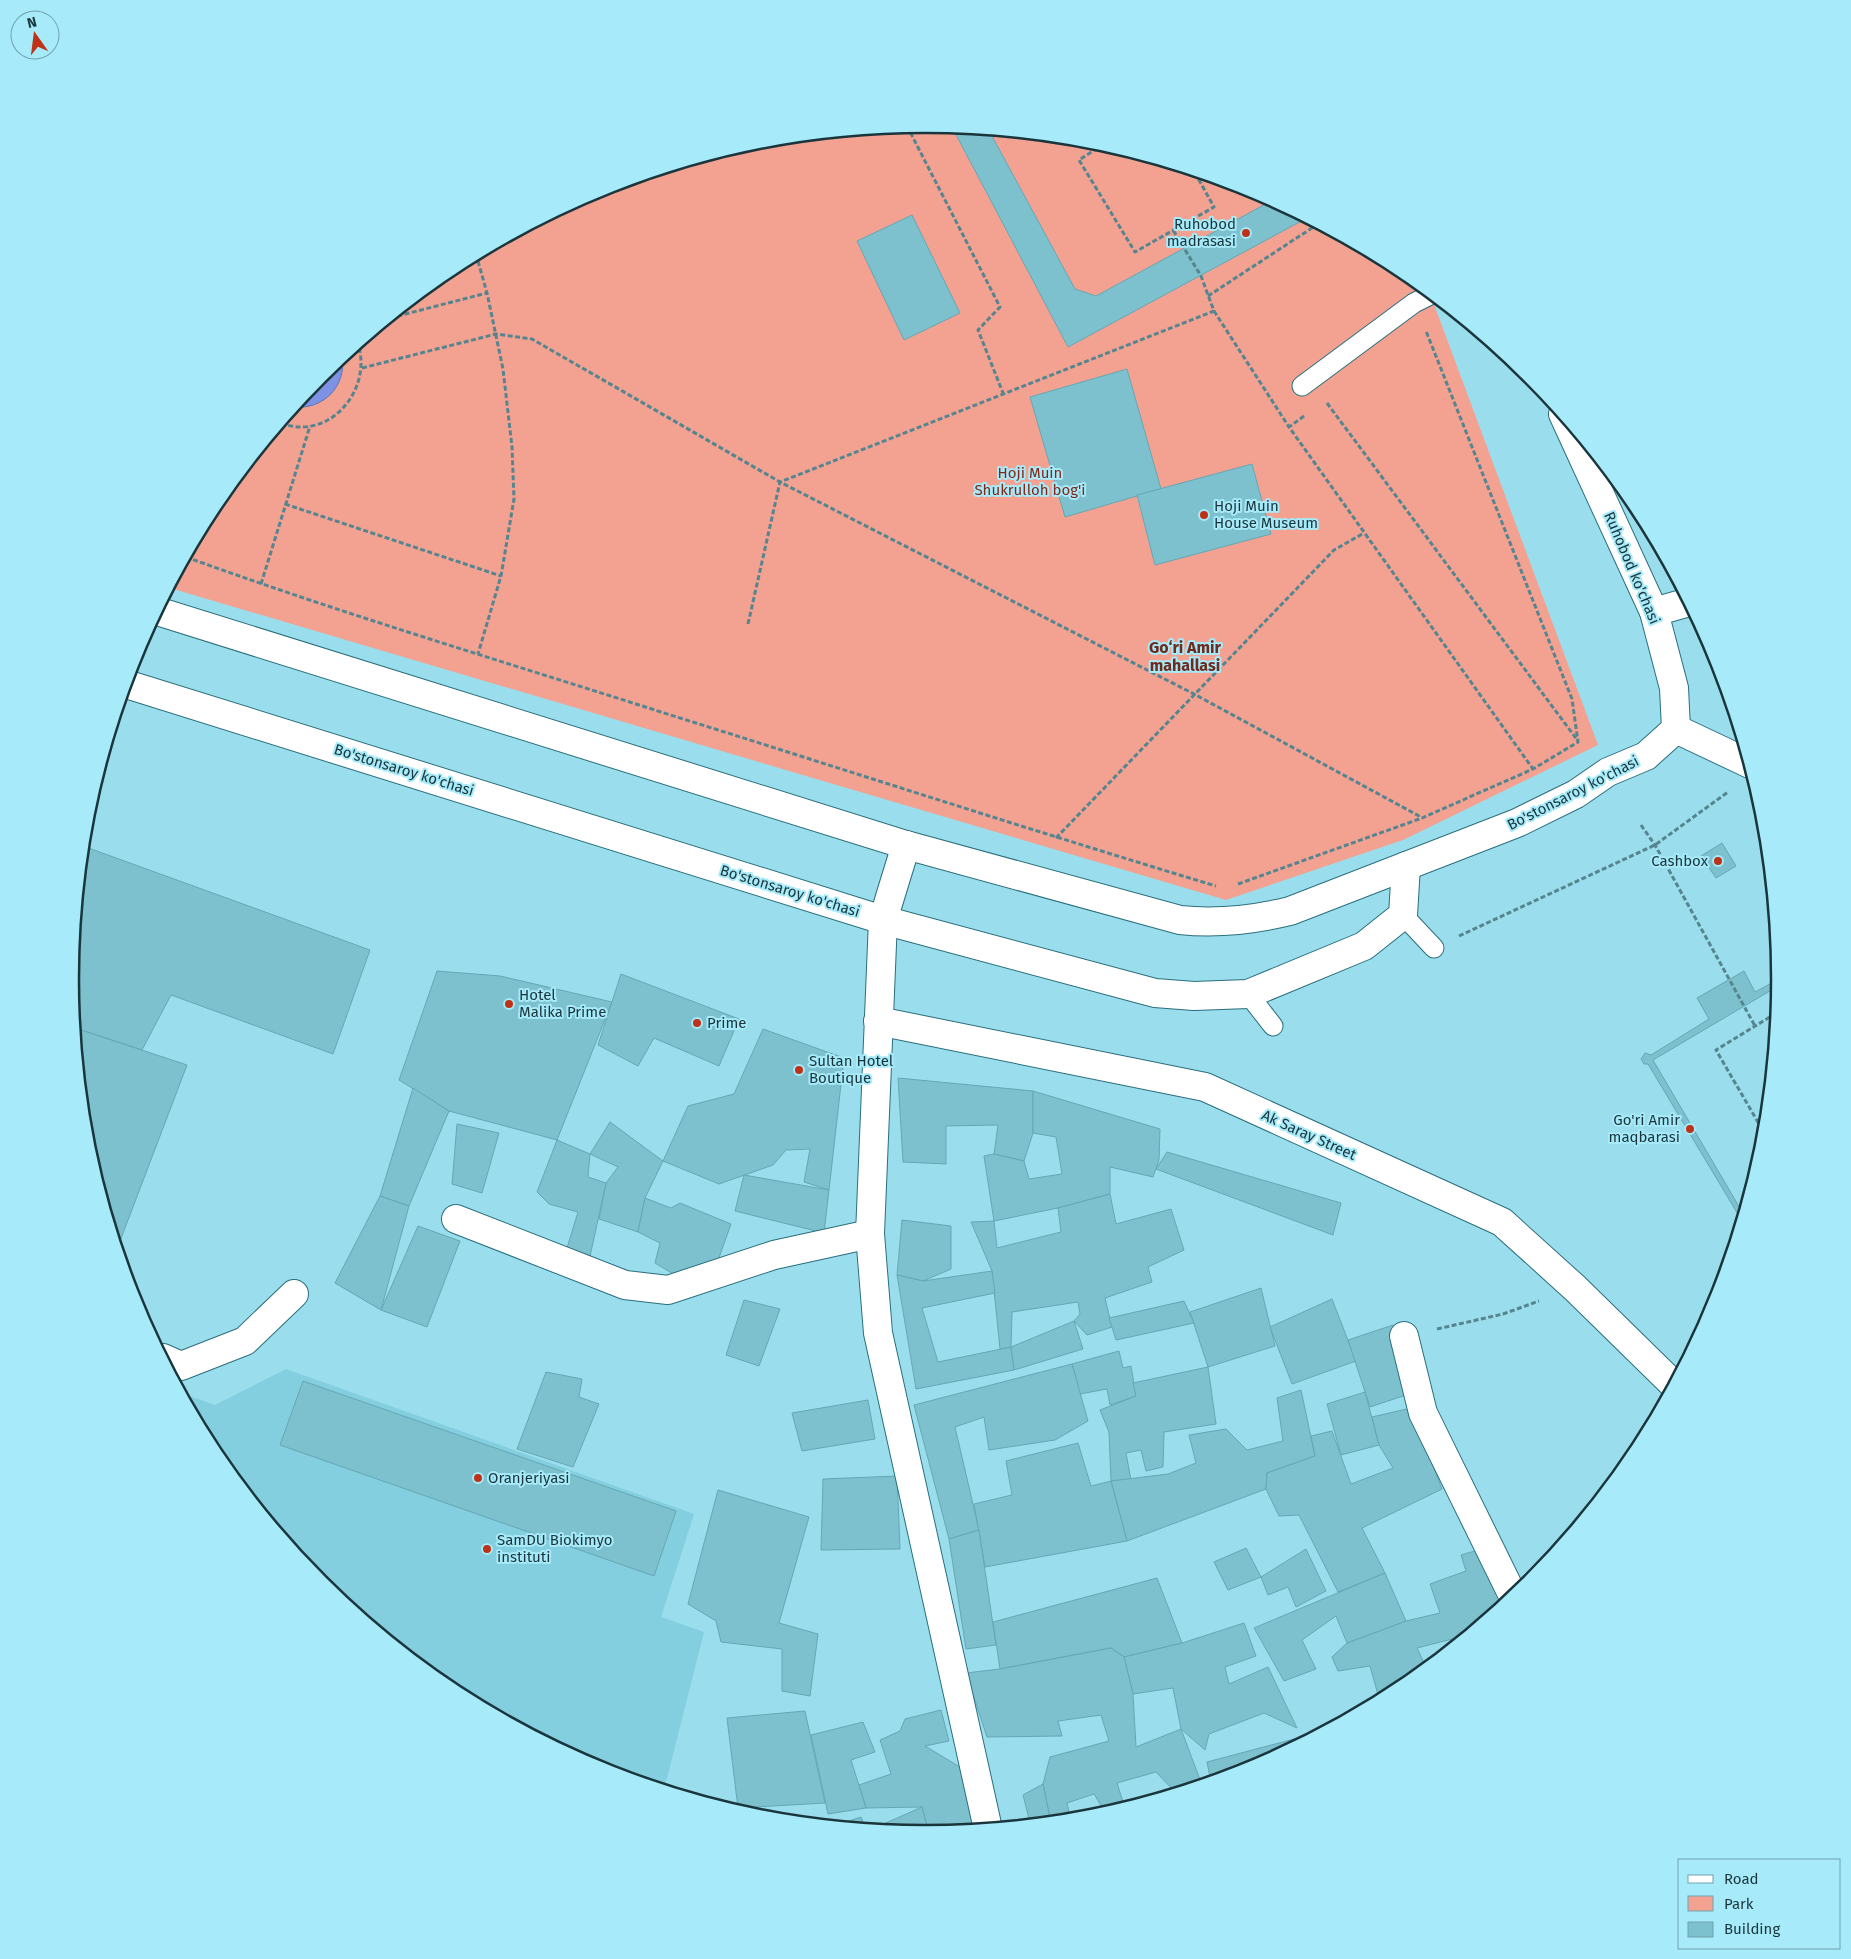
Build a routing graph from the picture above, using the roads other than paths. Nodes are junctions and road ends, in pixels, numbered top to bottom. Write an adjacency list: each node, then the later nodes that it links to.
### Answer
1 (1426, 297): 2 (lane)
2 (1302, 386)
3 (1572, 433): 5 (street, Ruhobod ko'chasi)
4 (1684, 603): 5 (street)
5 (1654, 612): 8 (street, Ruhobod ko'chasi)
6 (162, 613): 10 (street, Bo'stonsaroy ko'chasi)
7 (132, 686): 13 (street, Bo'stonsaroy ko'chasi)
8 (1676, 729): 9 (street); 11 (street, Bo'stonsaroy ko'chasi)
9 (1743, 761)
10 (906, 845): 11 (street, Bo'stonsaroy ko'chasi); 13 (street)
11 (1406, 866): 12 (street)
12 (1403, 915): 14 (lane); 15 (street, Bo'stonsaroy ko'chasi)
13 (883, 920): 15 (street, Bo'stonsaroy ko'chasi); 16 (street)
14 (1434, 948)
15 (1248, 994): 17 (lane)
16 (878, 1021): 19 (street); 23 (street, Ak Saray Street)
17 (1273, 1026)
18 (456, 1219): 19 (street)
19 (870, 1234): 25 (street)
20 (294, 1294): 22 (street)
21 (1404, 1336): 24 (street)
22 (170, 1361)
23 (1670, 1381)
24 (1510, 1591)
25 (987, 1823)

